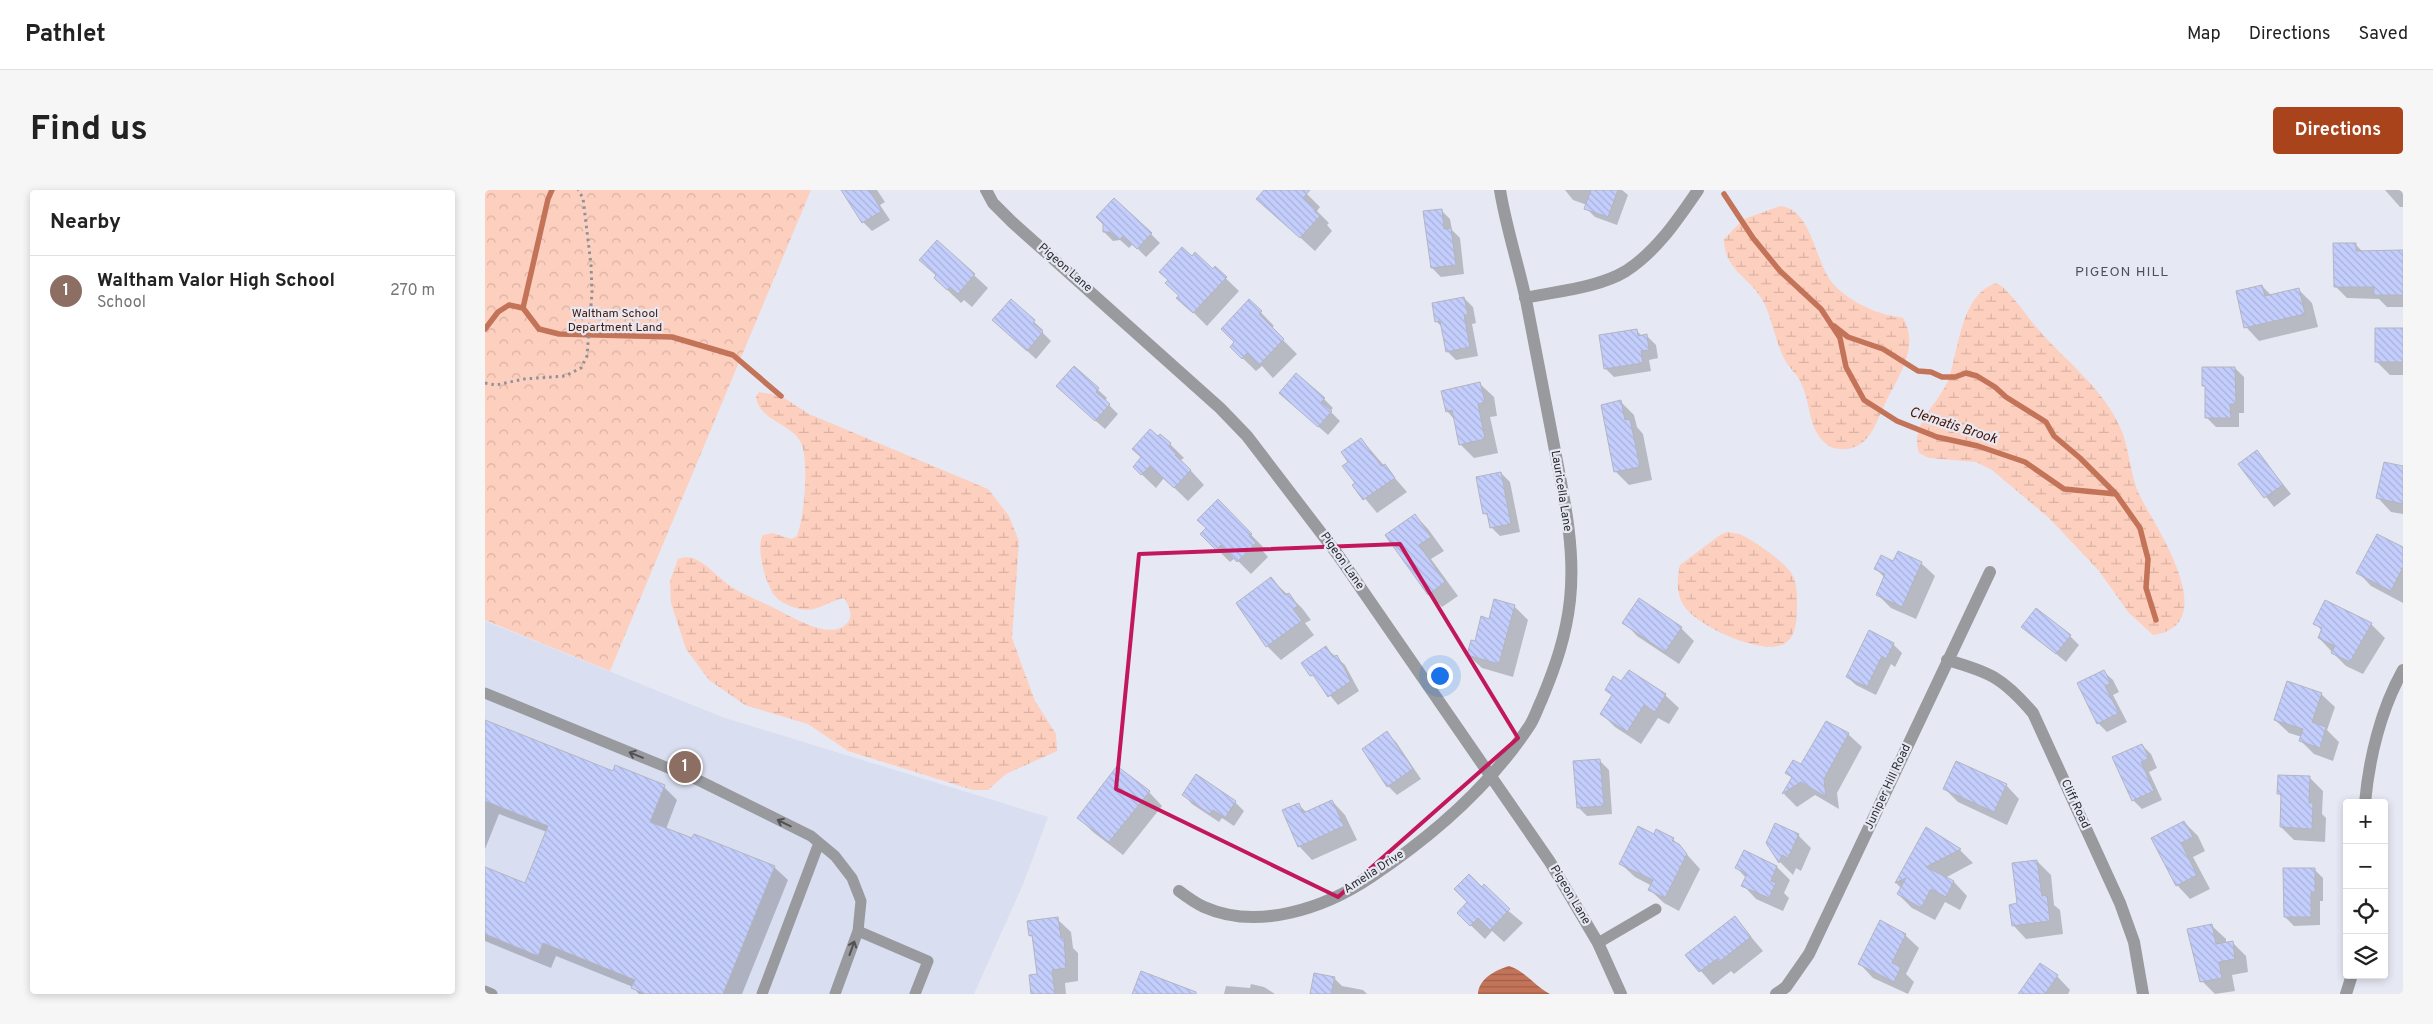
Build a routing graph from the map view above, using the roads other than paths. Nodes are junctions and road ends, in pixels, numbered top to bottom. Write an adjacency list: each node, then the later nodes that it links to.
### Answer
1 (986, 190): 9 (street, Pigeon Lane)
2 (1500, 190): 4 (street, Lauricella Lane)
3 (1698, 190): 4 (street)
4 (1525, 298): 9 (street, Lauricella Lane)
5 (1990, 572): 6 (street, Juniper Hill Road)
6 (1947, 660): 23 (street, Juniper Hill Road); 24 (street, Cliff Road)
7 (2403, 670): 10 (street)
8 (485, 693): 11 (lane, one-way to 8)
9 (1491, 777): 12 (street, Amelia Drive); 15 (street, Pigeon Lane)
10 (2366, 799)
11 (819, 843): 14 (lane); 19 (lane)
12 (1179, 891)
13 (1656, 909): 15 (lane)
14 (858, 931): 20 (lane, one-way to 14); 21 (lane)
15 (1598, 944): 22 (street, Pigeon Lane)
16 (2351, 979): 25 (street)
17 (485, 991): 18 (lane)
18 (491, 994)
19 (762, 994)
20 (835, 994)
21 (915, 994)
22 (1621, 994)
23 (1776, 994)
24 (2143, 994)
25 (2345, 994)

